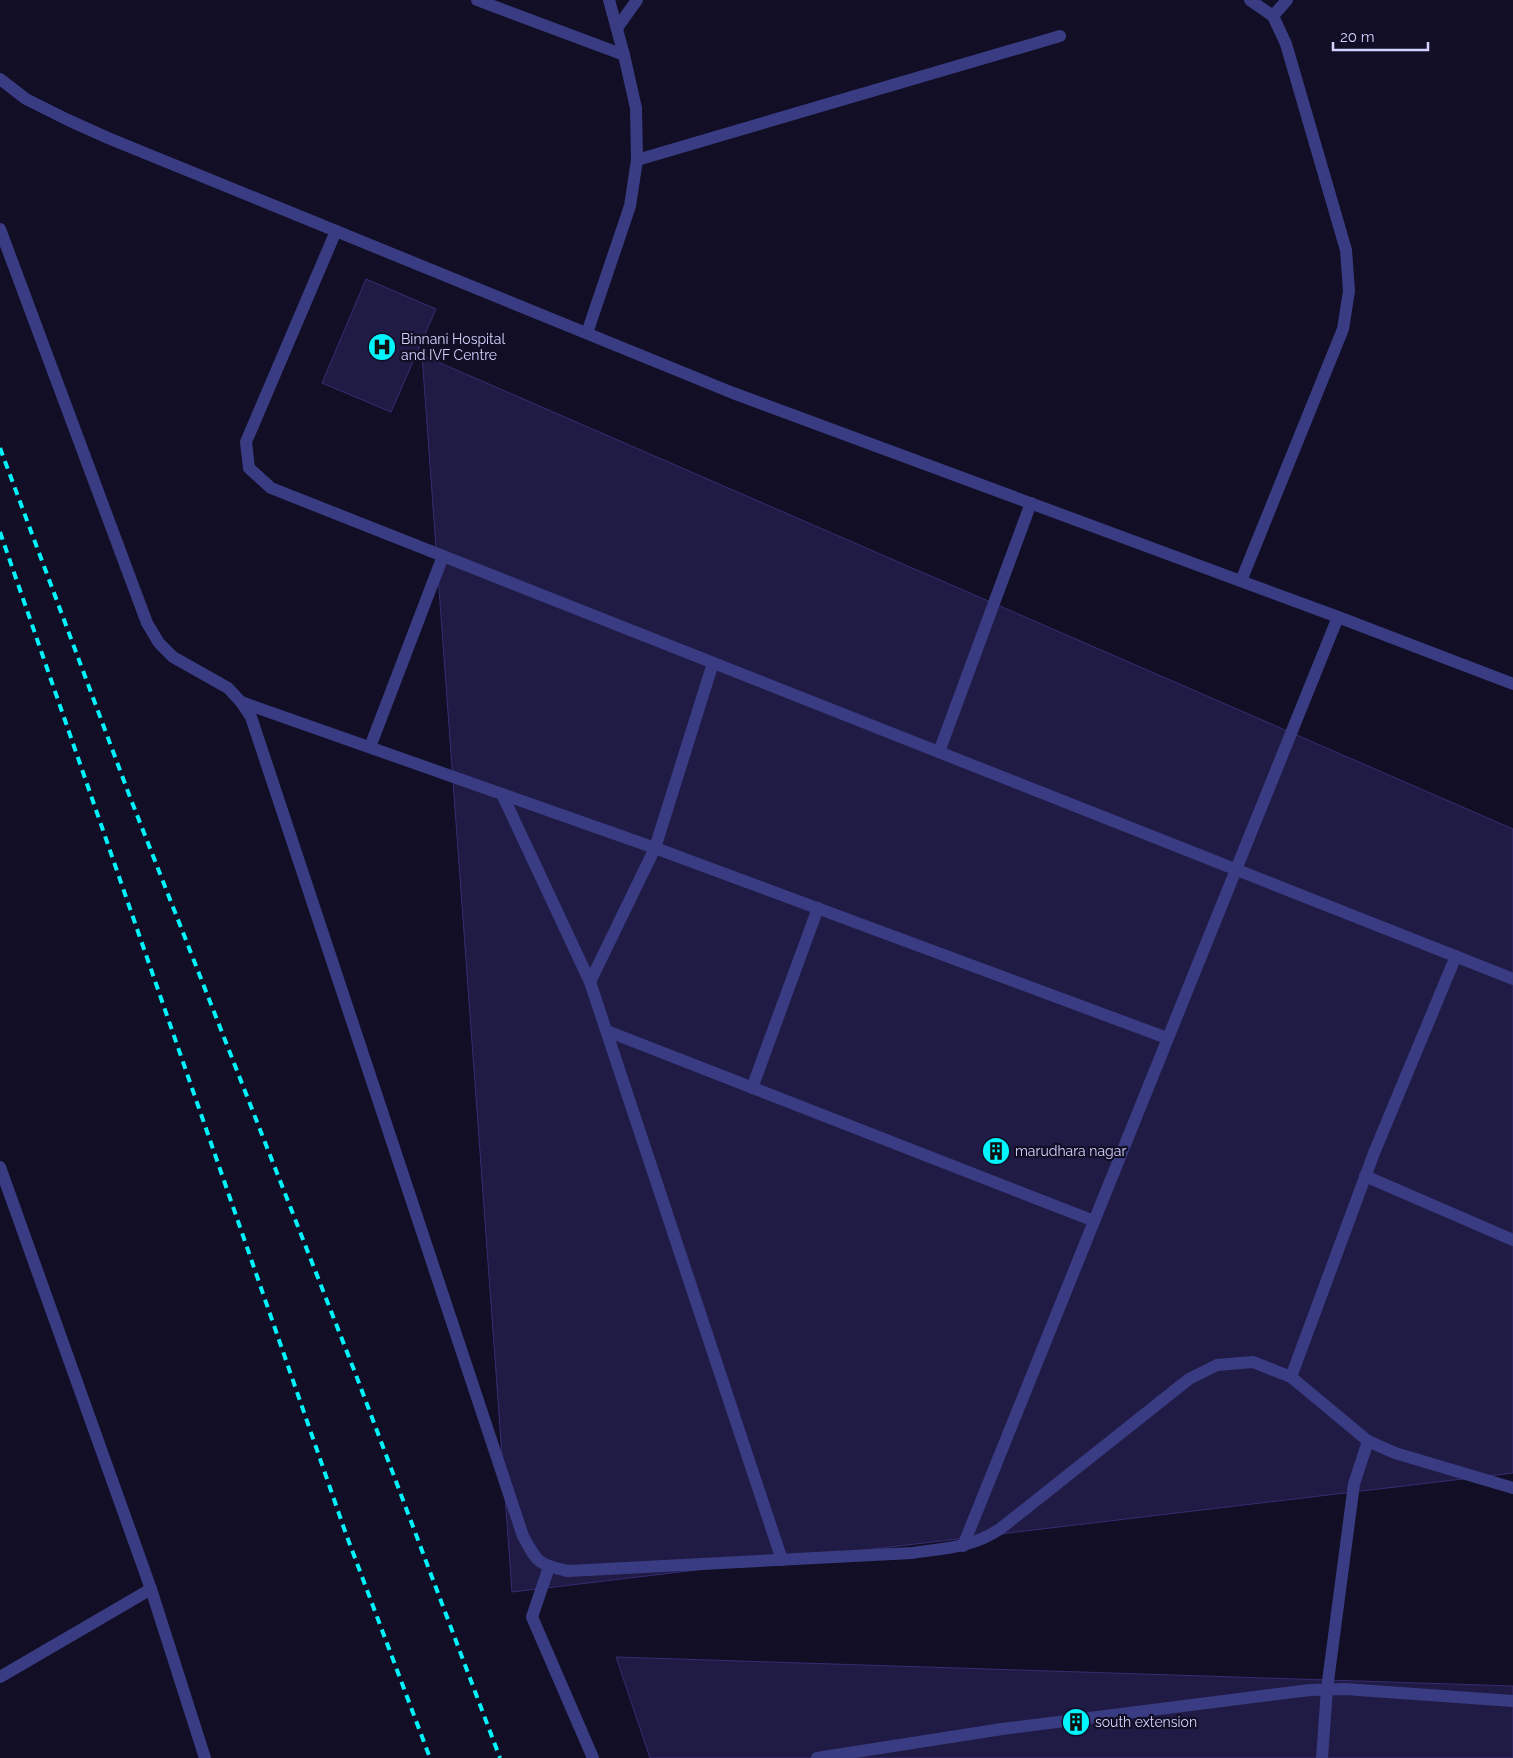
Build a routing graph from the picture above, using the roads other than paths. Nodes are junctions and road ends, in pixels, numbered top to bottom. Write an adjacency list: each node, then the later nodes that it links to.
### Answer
1 (477, 0): 9 (street)
2 (609, 0): 7 (street)
3 (637, 0): 7 (street)
4 (1250, 0): 6 (street)
5 (1286, 0): 6 (street)
6 (1274, 16): 17 (street)
7 (617, 28): 9 (street)
8 (1060, 36): 11 (street)
9 (624, 55): 11 (street)
10 (0, 79): 13 (street)
11 (637, 160): 14 (street)
12 (0, 229): 21 (street)
13 (336, 231): 14 (street); 16 (street)
14 (587, 334): 15 (street)
15 (1031, 503): 17 (street); 23 (street)
16 (443, 556): 19 (street); 22 (street)
17 (1241, 581): 18 (street)
18 (1338, 617): 20 (street); 26 (street)
19 (713, 663): 23 (street); 25 (street)
20 (1513, 684)
21 (241, 702): 22 (street); 43 (street)
22 (370, 747): 24 (street)
23 (939, 752): 26 (street)
24 (502, 794): 25 (street); 30 (street)
25 (655, 848): 27 (street); 30 (street)
26 (1236, 869): 28 (street); 32 (street)
27 (818, 908): 32 (street); 33 (street)
28 (1456, 956): 29 (street); 35 (street)
29 (1513, 978)
30 (590, 982): 31 (street)
31 (607, 1031): 33 (street); 42 (street)
32 (1167, 1038): 36 (street)
33 (752, 1088): 36 (street)
34 (0, 1167): 44 (street)
35 (1365, 1176): 37 (street); 38 (street)
36 (1094, 1221): 41 (street)
37 (1513, 1240)
38 (1291, 1377): 39 (street); 41 (street)
39 (1368, 1441): 40 (street); 46 (street)
40 (1513, 1488)
41 (963, 1546): 42 (street)
42 (782, 1560): 43 (street)
43 (549, 1567): 49 (street)
44 (151, 1589): 45 (street); 48 (street)
45 (0, 1677)
46 (1327, 1690): 47 (street); 50 (street); 51 (street)
47 (1513, 1701)
48 (204, 1758)
49 (593, 1758)
50 (817, 1758)
51 (1322, 1758)

